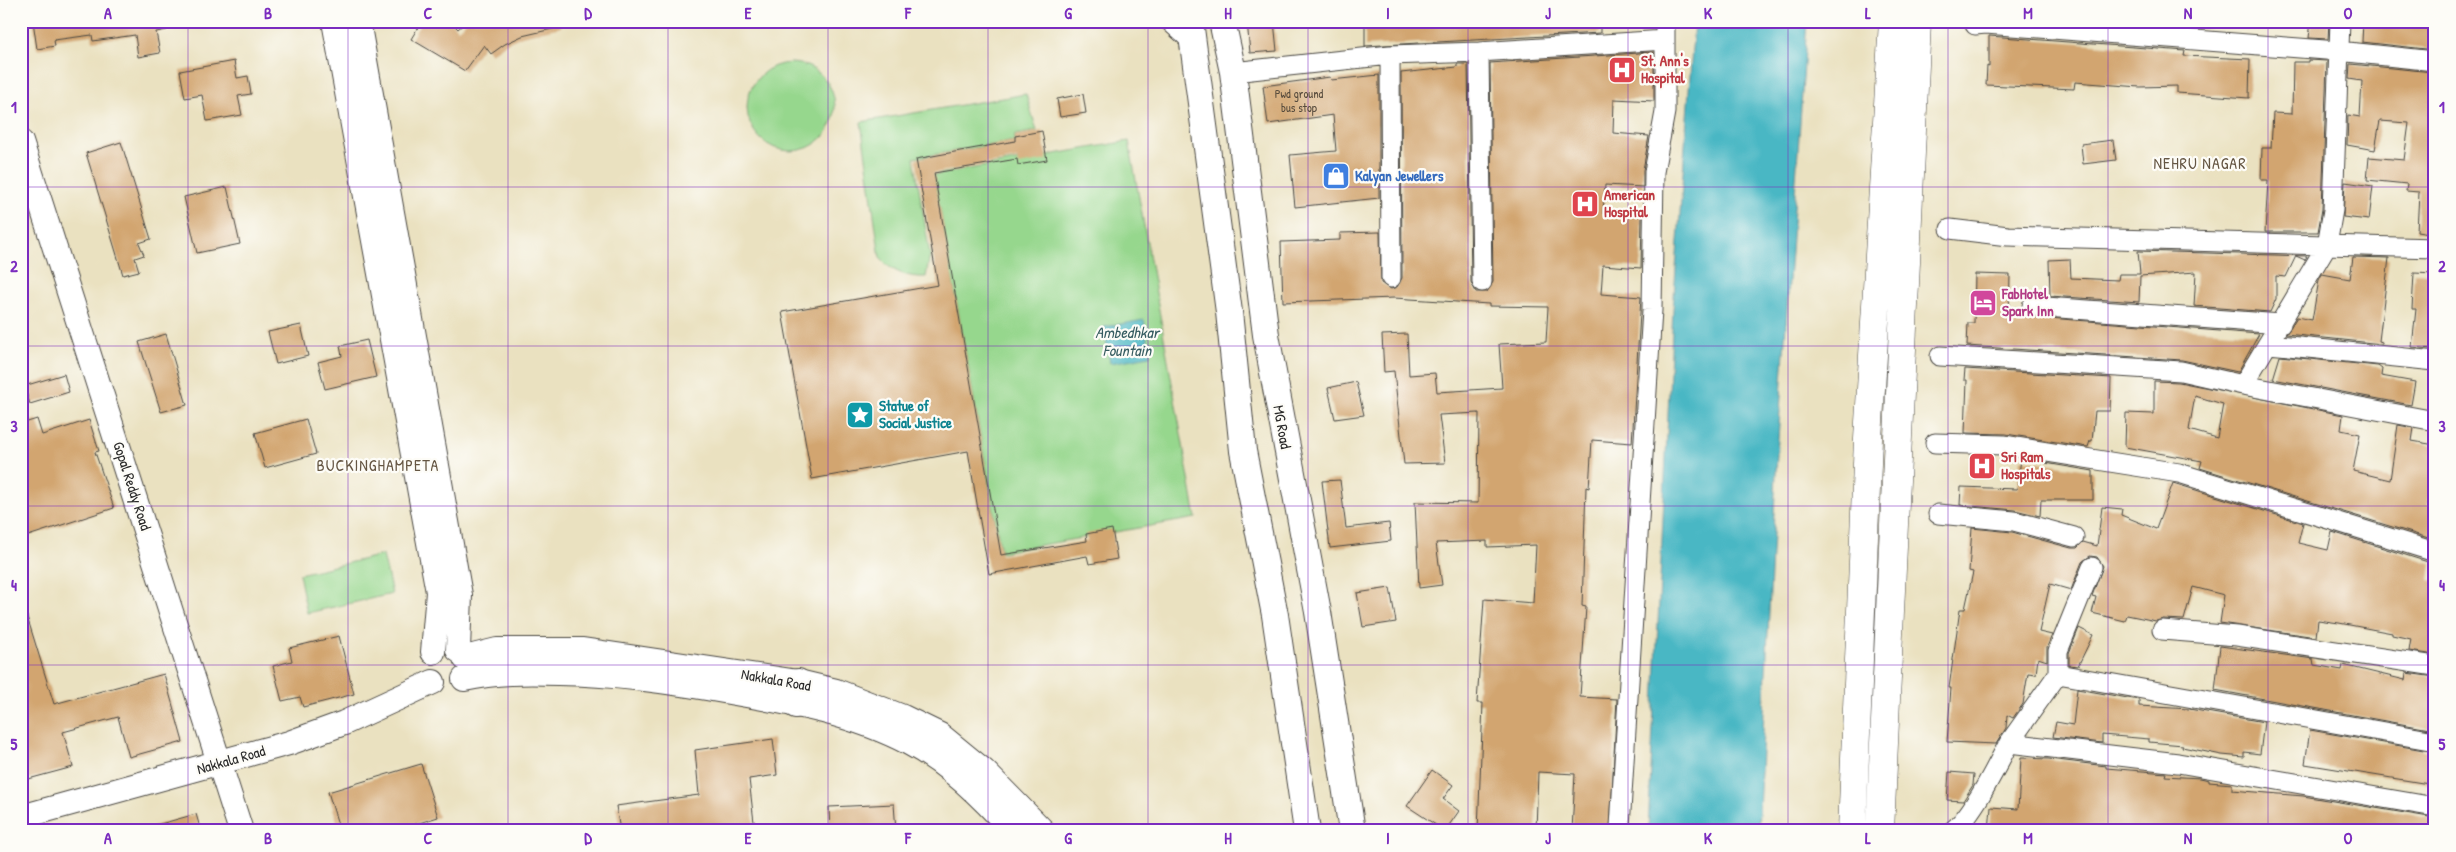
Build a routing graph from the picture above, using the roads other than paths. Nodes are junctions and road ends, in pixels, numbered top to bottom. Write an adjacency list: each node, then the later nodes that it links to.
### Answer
1 (334, 21): 35 (street)
2 (358, 21): 36 (street)
3 (1173, 21): 9 (street)
4 (1222, 21): 15 (main road, MG Road)
5 (1665, 21): 10 (street)
6 (2340, 21): 11 (street)
7 (1975, 25): 11 (street)
8 (1905, 28): 52 (highway); 53 (highway)
9 (1192, 30): 50 (main road)
10 (1665, 40): 12 (street); 46 (street)
11 (2338, 51): 14 (street); 18 (street)
12 (1479, 52): 13 (street); 21 (street)
13 (1390, 56): 15 (street); 20 (street)
14 (2435, 61)
15 (1233, 72): 51 (main road, MG Road)
16 (21, 142): 43 (street, Gopal Reddy Road)
17 (1950, 229): 18 (street)
18 (2327, 245): 19 (street); 23 (street)
19 (2435, 248)
20 (1391, 278)
21 (1482, 282)
22 (2032, 306): 23 (street)
23 (2281, 324): 24 (street)
24 (2268, 344): 26 (street); 27 (street)
25 (1940, 356): 27 (street)
26 (2435, 361)
27 (2243, 385): 28 (street)
28 (2435, 421)
29 (1935, 443): 32 (street)
30 (1938, 514): 31 (street)
31 (2074, 537)
32 (2435, 552)
33 (2092, 567): 38 (street)
34 (2162, 630): 37 (street)
35 (433, 652): 36 (street); 39 (street)
36 (462, 662): 39 (street); 40 (street, Nakkala Road)
37 (2435, 666)
38 (2058, 674): 41 (street); 42 (street)
39 (433, 682): 43 (street, Nakkala Road)
40 (797, 694): 48 (street, Nakkala Road); 49 (street, Nakkala Road)
41 (2435, 741)
42 (2009, 743): 44 (street); 54 (street)
43 (221, 764): 45 (street, Nakkala Road); 47 (street, Gopal Reddy Road)
44 (2435, 807)
45 (21, 817)
46 (1620, 827)
47 (241, 831)
48 (1013, 831)
49 (1043, 831)
50 (1307, 831)
51 (1352, 831)
52 (1852, 831)
53 (1880, 831)
54 (1952, 831)

